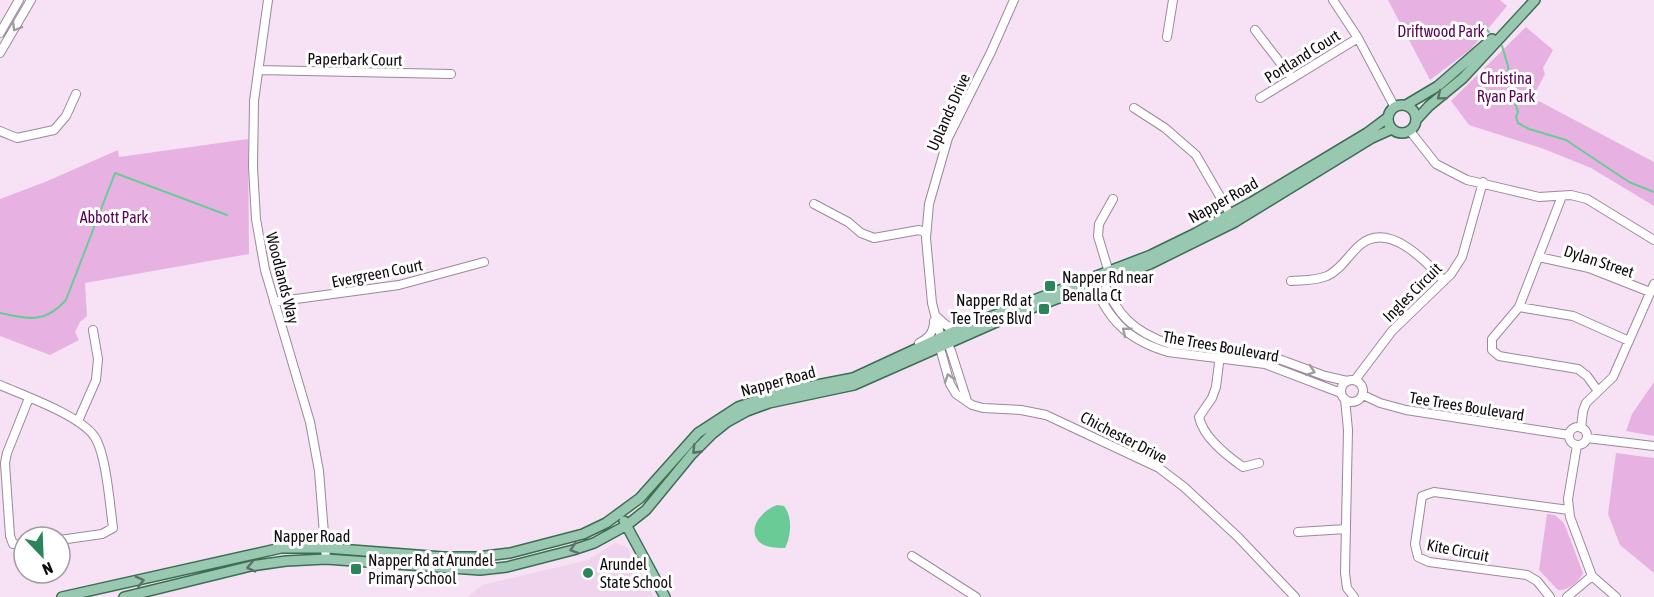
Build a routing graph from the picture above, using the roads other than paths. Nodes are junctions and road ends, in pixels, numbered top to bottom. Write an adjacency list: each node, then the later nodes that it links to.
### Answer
1 (19, 0): 10 (street)
2 (31, 0): 13 (street, one-way to 13)
3 (268, 0): 14 (street, Woodlands Way)
4 (1014, 0): 32 (street, Uplands Drive)
5 (1173, 0): 11 (street)
6 (1333, 0): 12 (street)
7 (1528, 0): 19 (main road)
8 (1535, 0): 23 (main road, one-way to 23)
9 (1255, 30): 16 (street)
10 (0, 33)
11 (1167, 37)
12 (1358, 38): 16 (street, Portland Court); 20 (street)
13 (1, 48)
14 (258, 70): 15 (street, Paperbark Court); 40 (street, Woodlands Way)
15 (451, 75)
16 (1292, 78): 18 (street, Portland Court)
17 (76, 94): 25 (street)
18 (1260, 98)
19 (1406, 105): 20 (main road); 23 (main road)
20 (1394, 106): 22 (main road)
21 (1134, 108): 31 (street)
22 (1387, 118): 24 (main road); 31 (main road, Napper Road)
23 (1417, 118): 26 (main road)
24 (1392, 129): 26 (main road); 31 (main road, Napper Road)
25 (0, 131)
26 (1410, 131): 27 (street)
27 (1483, 182): 28 (street); 38 (street, Ingles Circuit)
28 (1562, 196): 33 (street); 34 (street)
29 (1113, 199): 36 (street, The Trees Boulevard)
30 (814, 204): 32 (street)
31 (1233, 218): 36 (main road, Napper Road)
32 (926, 233): 42 (street, Uplands Drive)
33 (1654, 240)
34 (1539, 257): 39 (street, Dylan Street); 41 (street)
35 (484, 262): 40 (street, Evergreen Court)
36 (1101, 278): 43 (main road, Napper Road); 46 (main road, Napper Road); 47 (street, The Trees Boulevard)
37 (1290, 280): 38 (street)
38 (1444, 281): 49 (street, Ingles Circuit)
39 (1652, 288): 45 (street)
40 (274, 302): 69 (street, Woodlands Way)
41 (1519, 306): 45 (street); 51 (street)
42 (934, 313): 43 (street); 46 (street, Uplands Drive); 48 (street)
43 (961, 328): 46 (main road, Napper Road)
44 (93, 330): 55 (street)
45 (1629, 341): 51 (street)
46 (943, 343): 48 (main road, Napper Road); 64 (main road, Napper Road, one-way to 64); 77 (street, Chichester Drive)
47 (1220, 354): 49 (street, The Trees Boulevard, one-way to 49); 53 (street, The Trees Boulevard); 61 (street)
48 (886, 364): 63 (main road, Napper Road)
49 (1351, 380): 52 (street); 53 (street)
50 (0, 385): 54 (street)
51 (1598, 391): 56 (street)
52 (1363, 395): 53 (street); 57 (street, Tee Trees Boulevard)
53 (1343, 396): 65 (street)
54 (28, 398): 55 (street); 68 (street)
55 (78, 421): 67 (street)
56 (1581, 428): 57 (street); 58 (street)
57 (1569, 435): 59 (street)
58 (1587, 438): 59 (street); 60 (street)
59 (1578, 446): 62 (street)
60 (1654, 446)
61 (1259, 463)
62 (1569, 510): 72 (street); 79 (street, Kite Circuit)
63 (620, 514): 64 (main road); 69 (main road, Napper Road)
64 (627, 525): 71 (main road, Napper Road, one-way to 71); 75 (main road)
65 (1346, 529): 66 (street); 78 (street)
66 (1298, 532)
67 (72, 538)
68 (12, 541)
69 (326, 548): 71 (street, Woodlands Way); 73 (main road, Napper Road, one-way to 69)
70 (912, 556): 76 (street)
71 (326, 559): 74 (main road, Napper Road, one-way to 74)
72 (1592, 576): 80 (street); 81 (street)
73 (62, 597)
74 (124, 597)
75 (665, 597)
76 (976, 597)
77 (1295, 597)
78 (1354, 597)
79 (1550, 597)
80 (1567, 597)
81 (1616, 597)

